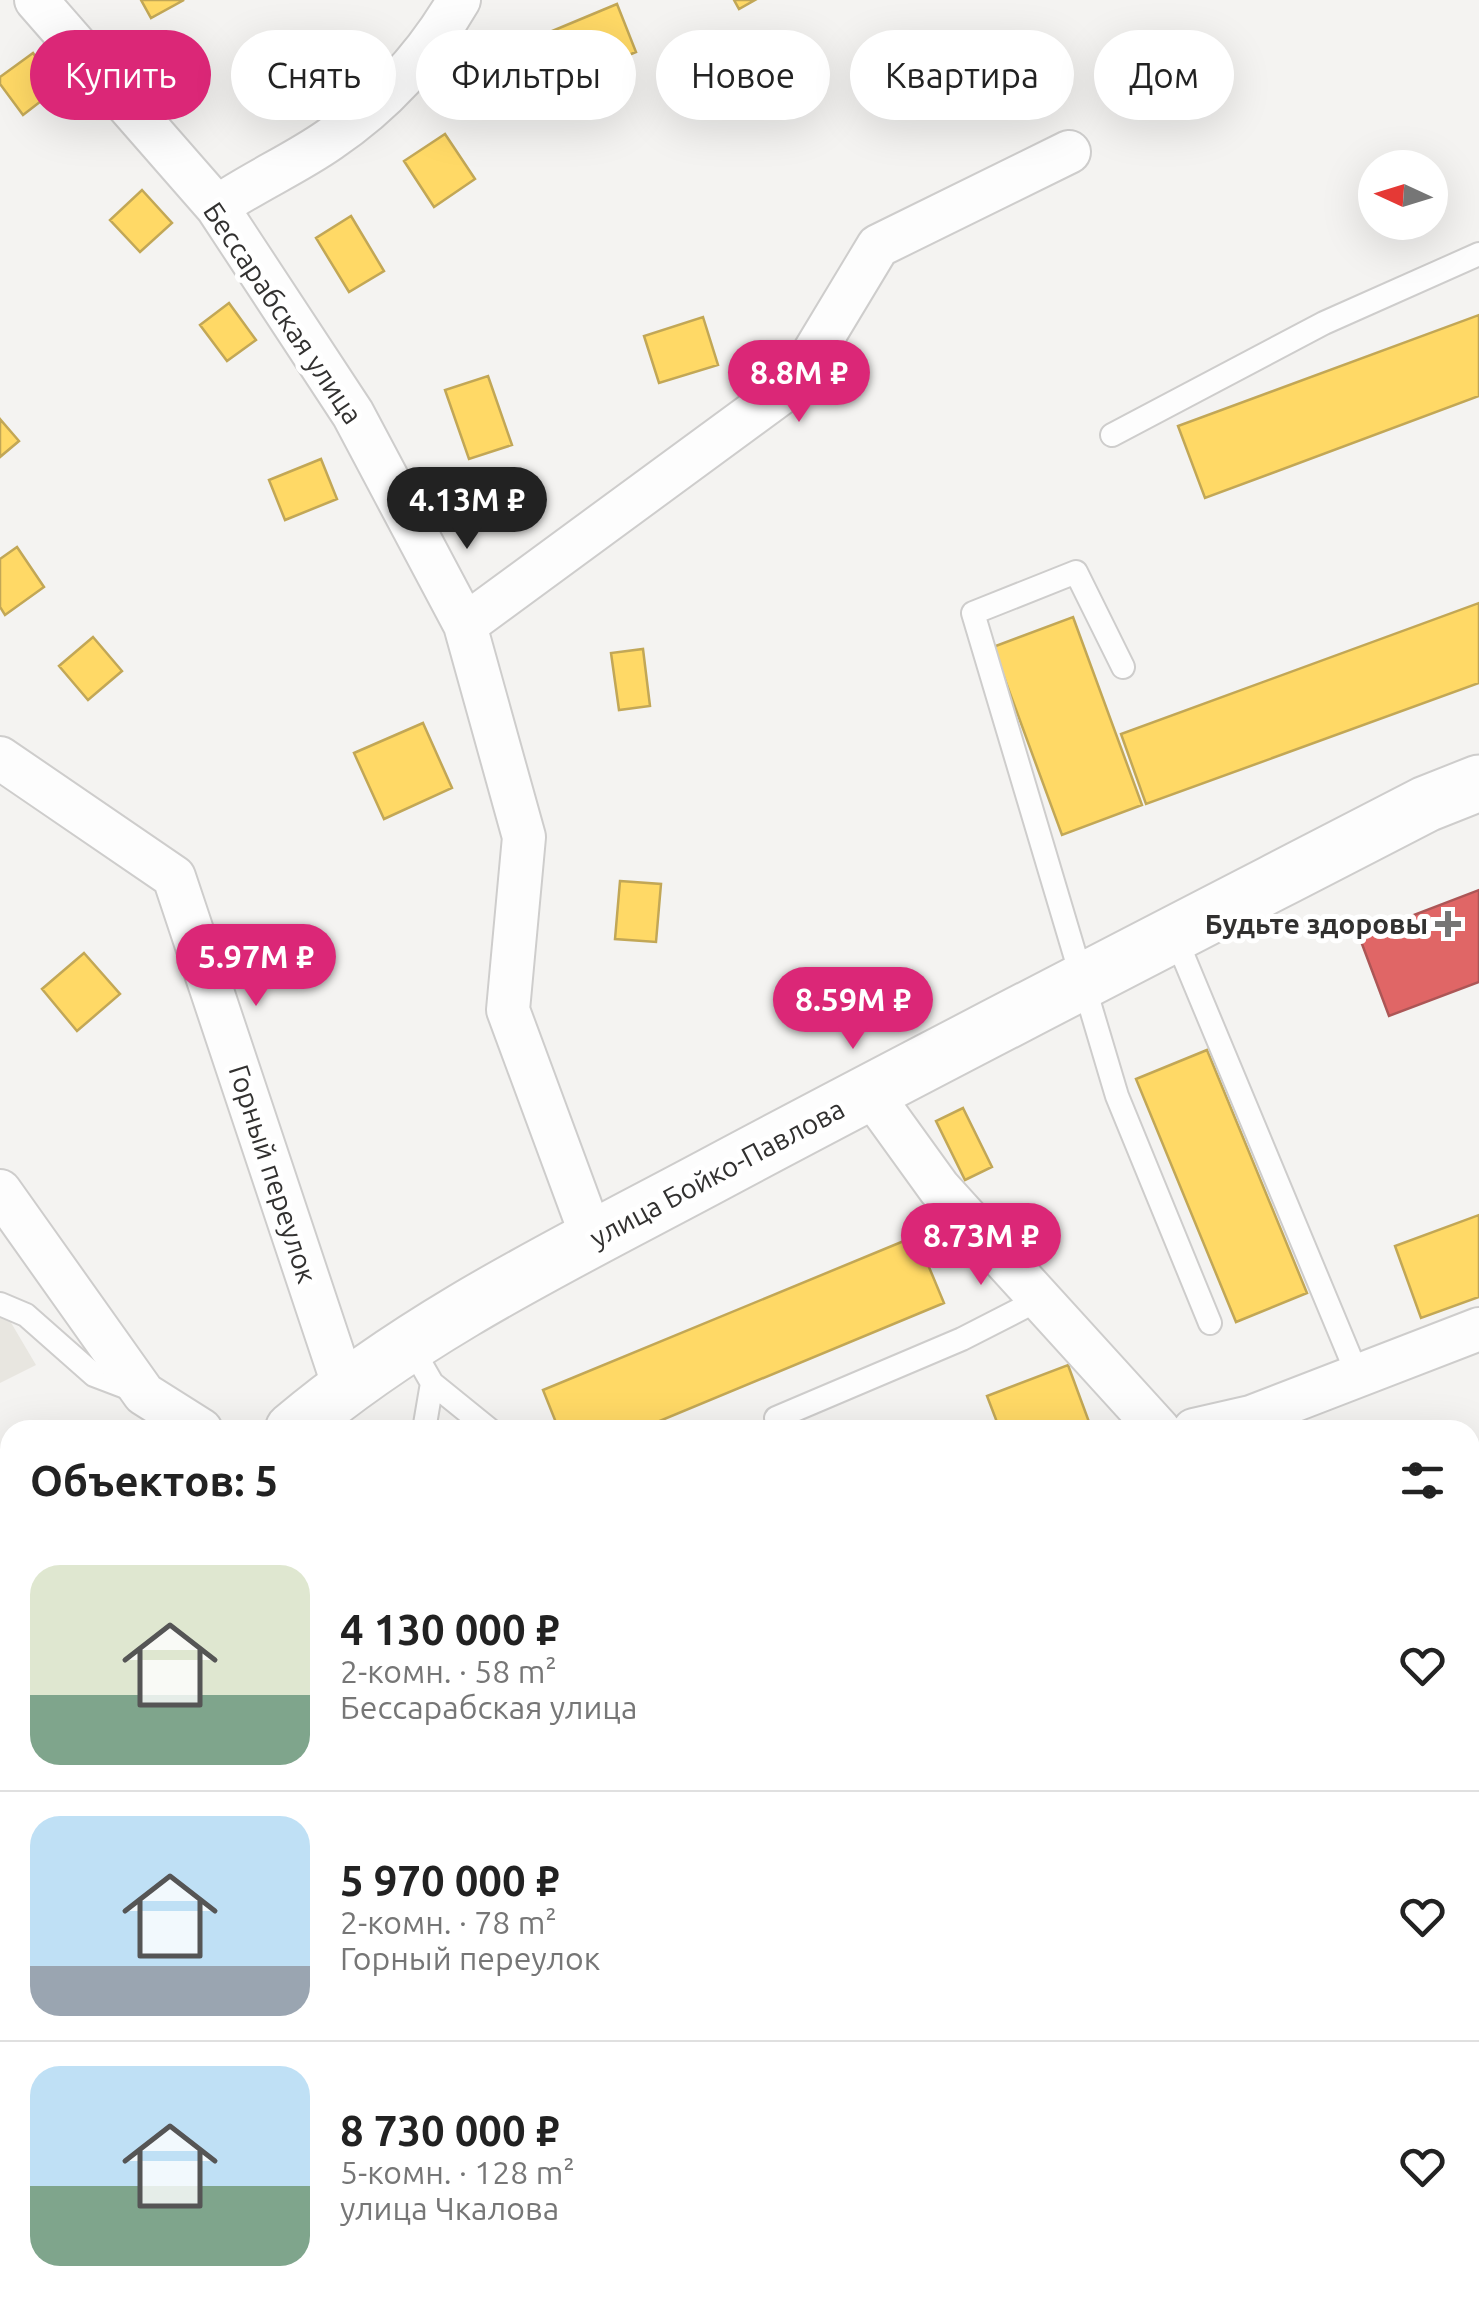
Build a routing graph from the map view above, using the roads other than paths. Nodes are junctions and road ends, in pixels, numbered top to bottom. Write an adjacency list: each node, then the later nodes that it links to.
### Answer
1 (36, 0): 4 (street, Бессарабская улица)
2 (459, 0): 4 (street)
3 (1069, 152): 7 (street)
4 (216, 208): 7 (street, Бессарабская улица)
5 (1479, 254): 6 (lane)
6 (1112, 435)
7 (464, 625): 15 (street, Бессарабская улица)
8 (1123, 666): 12 (lane)
9 (0, 758): 22 (street, Горный переулок)
10 (1479, 784): 11 (main road, улица Бойко-Павлова)
11 (1174, 934): 12 (main road, улица Бойко-Павлова); 21 (lane)
12 (1084, 980): 13 (main road, улица Бойко-Павлова); 18 (lane)
13 (869, 1092): 15 (main road, улица Бойко-Павлова); 16 (street)
14 (0, 1191): 23 (street)
15 (593, 1240): 20 (main road, улица Бойко-Павлова)
16 (1040, 1299): 24 (lane); 29 (street)
17 (0, 1304): 23 (lane)
18 (1210, 1323)
19 (1479, 1330): 21 (street)
20 (420, 1363): 22 (main road, улица Бойко-Павлова); 27 (lane); 28 (lane)
21 (1358, 1376): 30 (street)
22 (344, 1387): 26 (main road, улица Бойко-Павлова)
23 (144, 1394): 25 (street)
24 (776, 1418)
25 (185, 1420)
26 (304, 1420)
27 (423, 1420)
28 (480, 1420)
29 (1150, 1420)
30 (1239, 1420)

